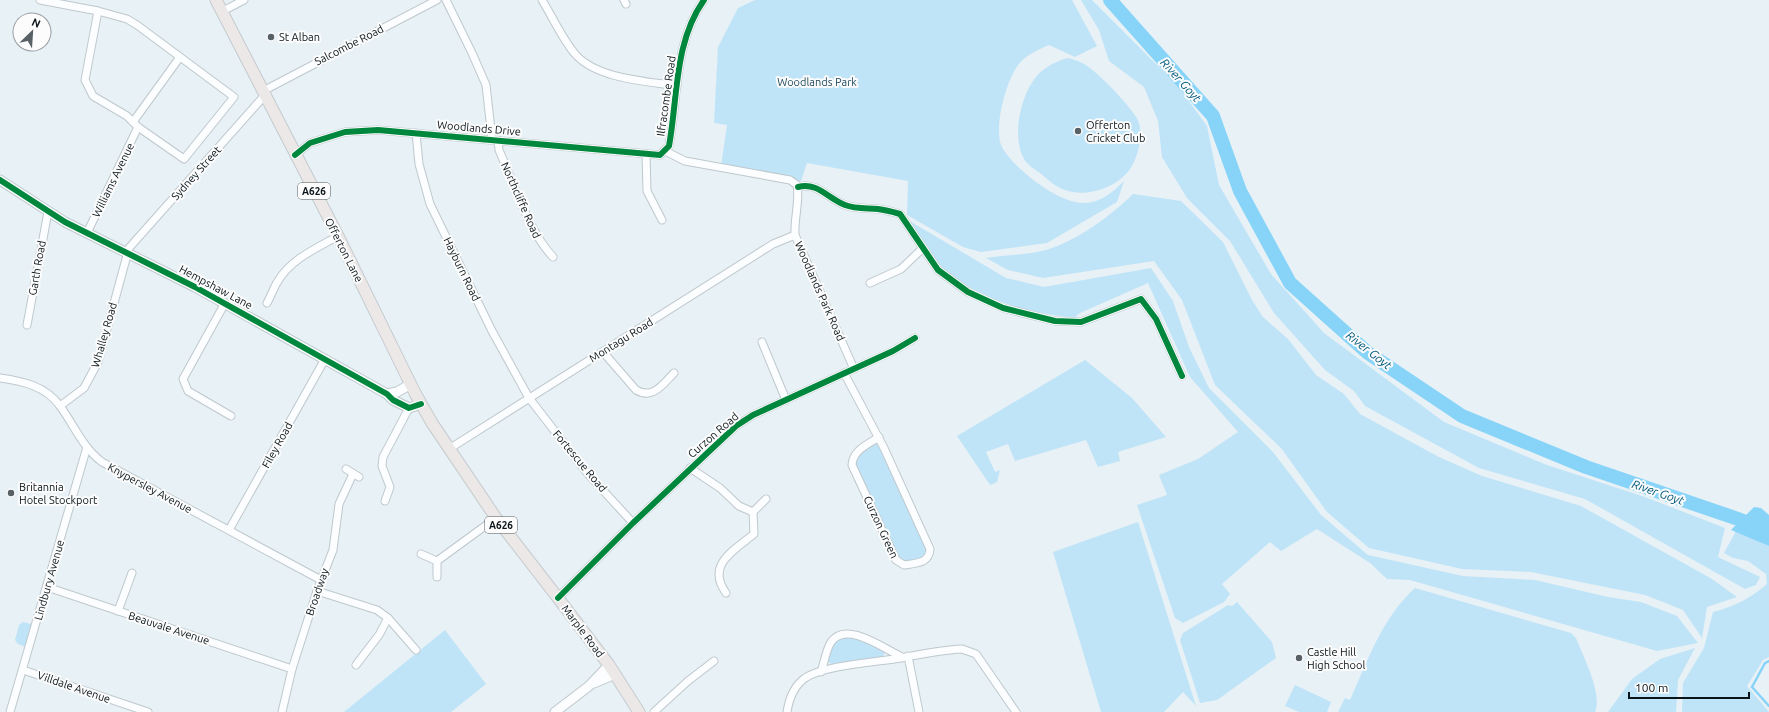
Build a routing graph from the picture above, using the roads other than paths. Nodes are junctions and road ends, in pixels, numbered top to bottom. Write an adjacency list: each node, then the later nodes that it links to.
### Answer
1 (40, 0): 8 (street)
2 (216, 0): 9 (main road, Offerton Lane / A626)
3 (244, 0): 9 (street)
4 (437, 0): 12 (street, Salcombe Road)
5 (446, 0): 15 (street, Northcliffe Road)
6 (542, 0): 11 (street)
7 (704, 0): 11 (street, Ilfracombe Road)
8 (98, 11): 10 (street); 13 (street)
9 (223, 11): 12 (main road, Offerton Lane / A626)
10 (180, 57): 13 (street, Williams Avenue); 13 (street)
11 (677, 86): 16 (street, Ilfracombe Road)
12 (264, 93): 18 (main road, Offerton Lane / A626); 27 (street, Sydney Street)
13 (136, 125): 23 (street, Williams Avenue)
14 (416, 133): 15 (street, Woodlands Drive); 18 (street, Woodlands Drive); 44 (street, Hayburn Road)
15 (495, 139): 17 (street, Woodlands Drive); 28 (street, Northcliffe Road)
16 (666, 151): 17 (street, Woodlands Drive); 20 (street)
17 (646, 154): 22 (street)
18 (295, 156): 25 (main road, Offerton Lane / A626)
19 (0, 180): 21 (street, Hempshaw Lane)
20 (798, 187): 24 (street, Woodlands Park Road); 26 (street)
21 (48, 212): 23 (street, Hempshaw Lane); 32 (street, Garth Road)
22 (662, 220)
23 (87, 233): 27 (street, Hempshaw Lane)
24 (795, 235): 35 (street, Montagu Road); 37 (street, Woodlands Park Road)
25 (338, 236): 31 (street); 42 (main road, Offerton Lane / A626)
26 (923, 248): 29 (street); 40 (street)
27 (127, 252): 30 (street, Hempshaw Lane); 47 (street, Whalley Road)
28 (553, 257)
29 (870, 284)
30 (225, 303): 36 (street, Hempshaw Lane); 49 (street)
31 (268, 303)
32 (27, 325)
33 (915, 338): 37 (street, Curzon Road)
34 (762, 342): 45 (street)
35 (603, 352): 38 (street); 44 (street, Montagu Road)
36 (325, 359): 43 (street, Hempshaw Lane); 60 (street, Filey Road)
37 (854, 369): 39 (street, Curzon Road)
38 (674, 373)
39 (844, 373): 45 (street, Curzon Road); 50 (street, Curzon Green)
40 (1182, 376)
41 (0, 378): 47 (street, Knypersley Avenue)
42 (413, 389): 43 (street); 46 (main road, Marple Road / A626)
43 (387, 394): 48 (street, Hempshaw Lane)
44 (529, 398): 52 (street, Montagu Road); 59 (street, Fortescue Road)
45 (786, 400): 53 (street, Curzon Road)
46 (421, 404): 48 (street); 52 (main road, Marple Road / A626)
47 (60, 406): 51 (street, Knypersley Avenue)
48 (409, 408): 56 (street)
49 (231, 416)
50 (879, 437): 50 (street, Curzon Green)
51 (87, 447): 60 (street, Knypersley Avenue); 66 (street, Lindbury Avenue)
52 (449, 449): 58 (main road, Marple Road / A626)
53 (690, 468): 57 (street); 59 (street, Curzon Road)
54 (346, 469): 65 (street, Broadway)
55 (766, 499): 57 (street)
56 (385, 501)
57 (753, 512): 68 (street)
58 (496, 518): 62 (street); 69 (main road, Marple Road / A626)
59 (633, 523): 69 (street, Curzon Road)
60 (229, 530): 65 (street, Knypersley Avenue)
61 (421, 554): 62 (street)
62 (437, 561): 64 (street)
63 (132, 573): 70 (street)
64 (437, 577)
65 (321, 580): 67 (street, Broadway)
66 (47, 587): 70 (street, Beauvale Avenue); 77 (street, Lindbury Avenue)
67 (317, 591): 71 (street); 76 (street, Broadway)
68 (726, 593)
69 (558, 598): 78 (main road, Marple Road / A626)
70 (118, 611): 76 (street, Beauvale Avenue)
71 (388, 618): 72 (street); 75 (street)
72 (416, 650)
73 (905, 657): 79 (street); 79 (street); 87 (street); 88 (street)
74 (714, 661): 85 (street)
75 (356, 665)
76 (292, 669): 82 (street, Broadway)
77 (22, 670): 80 (street, Lindbury Avenue); 81 (street, Villdale Avenue)
78 (612, 670): 83 (street); 84 (main road, Marple Road / A626)
79 (821, 672): 86 (street)
80 (10, 712)
81 (148, 712)
82 (282, 712)
83 (555, 712)
84 (639, 712)
85 (654, 712)
86 (787, 712)
87 (919, 712)
88 (1016, 712)

